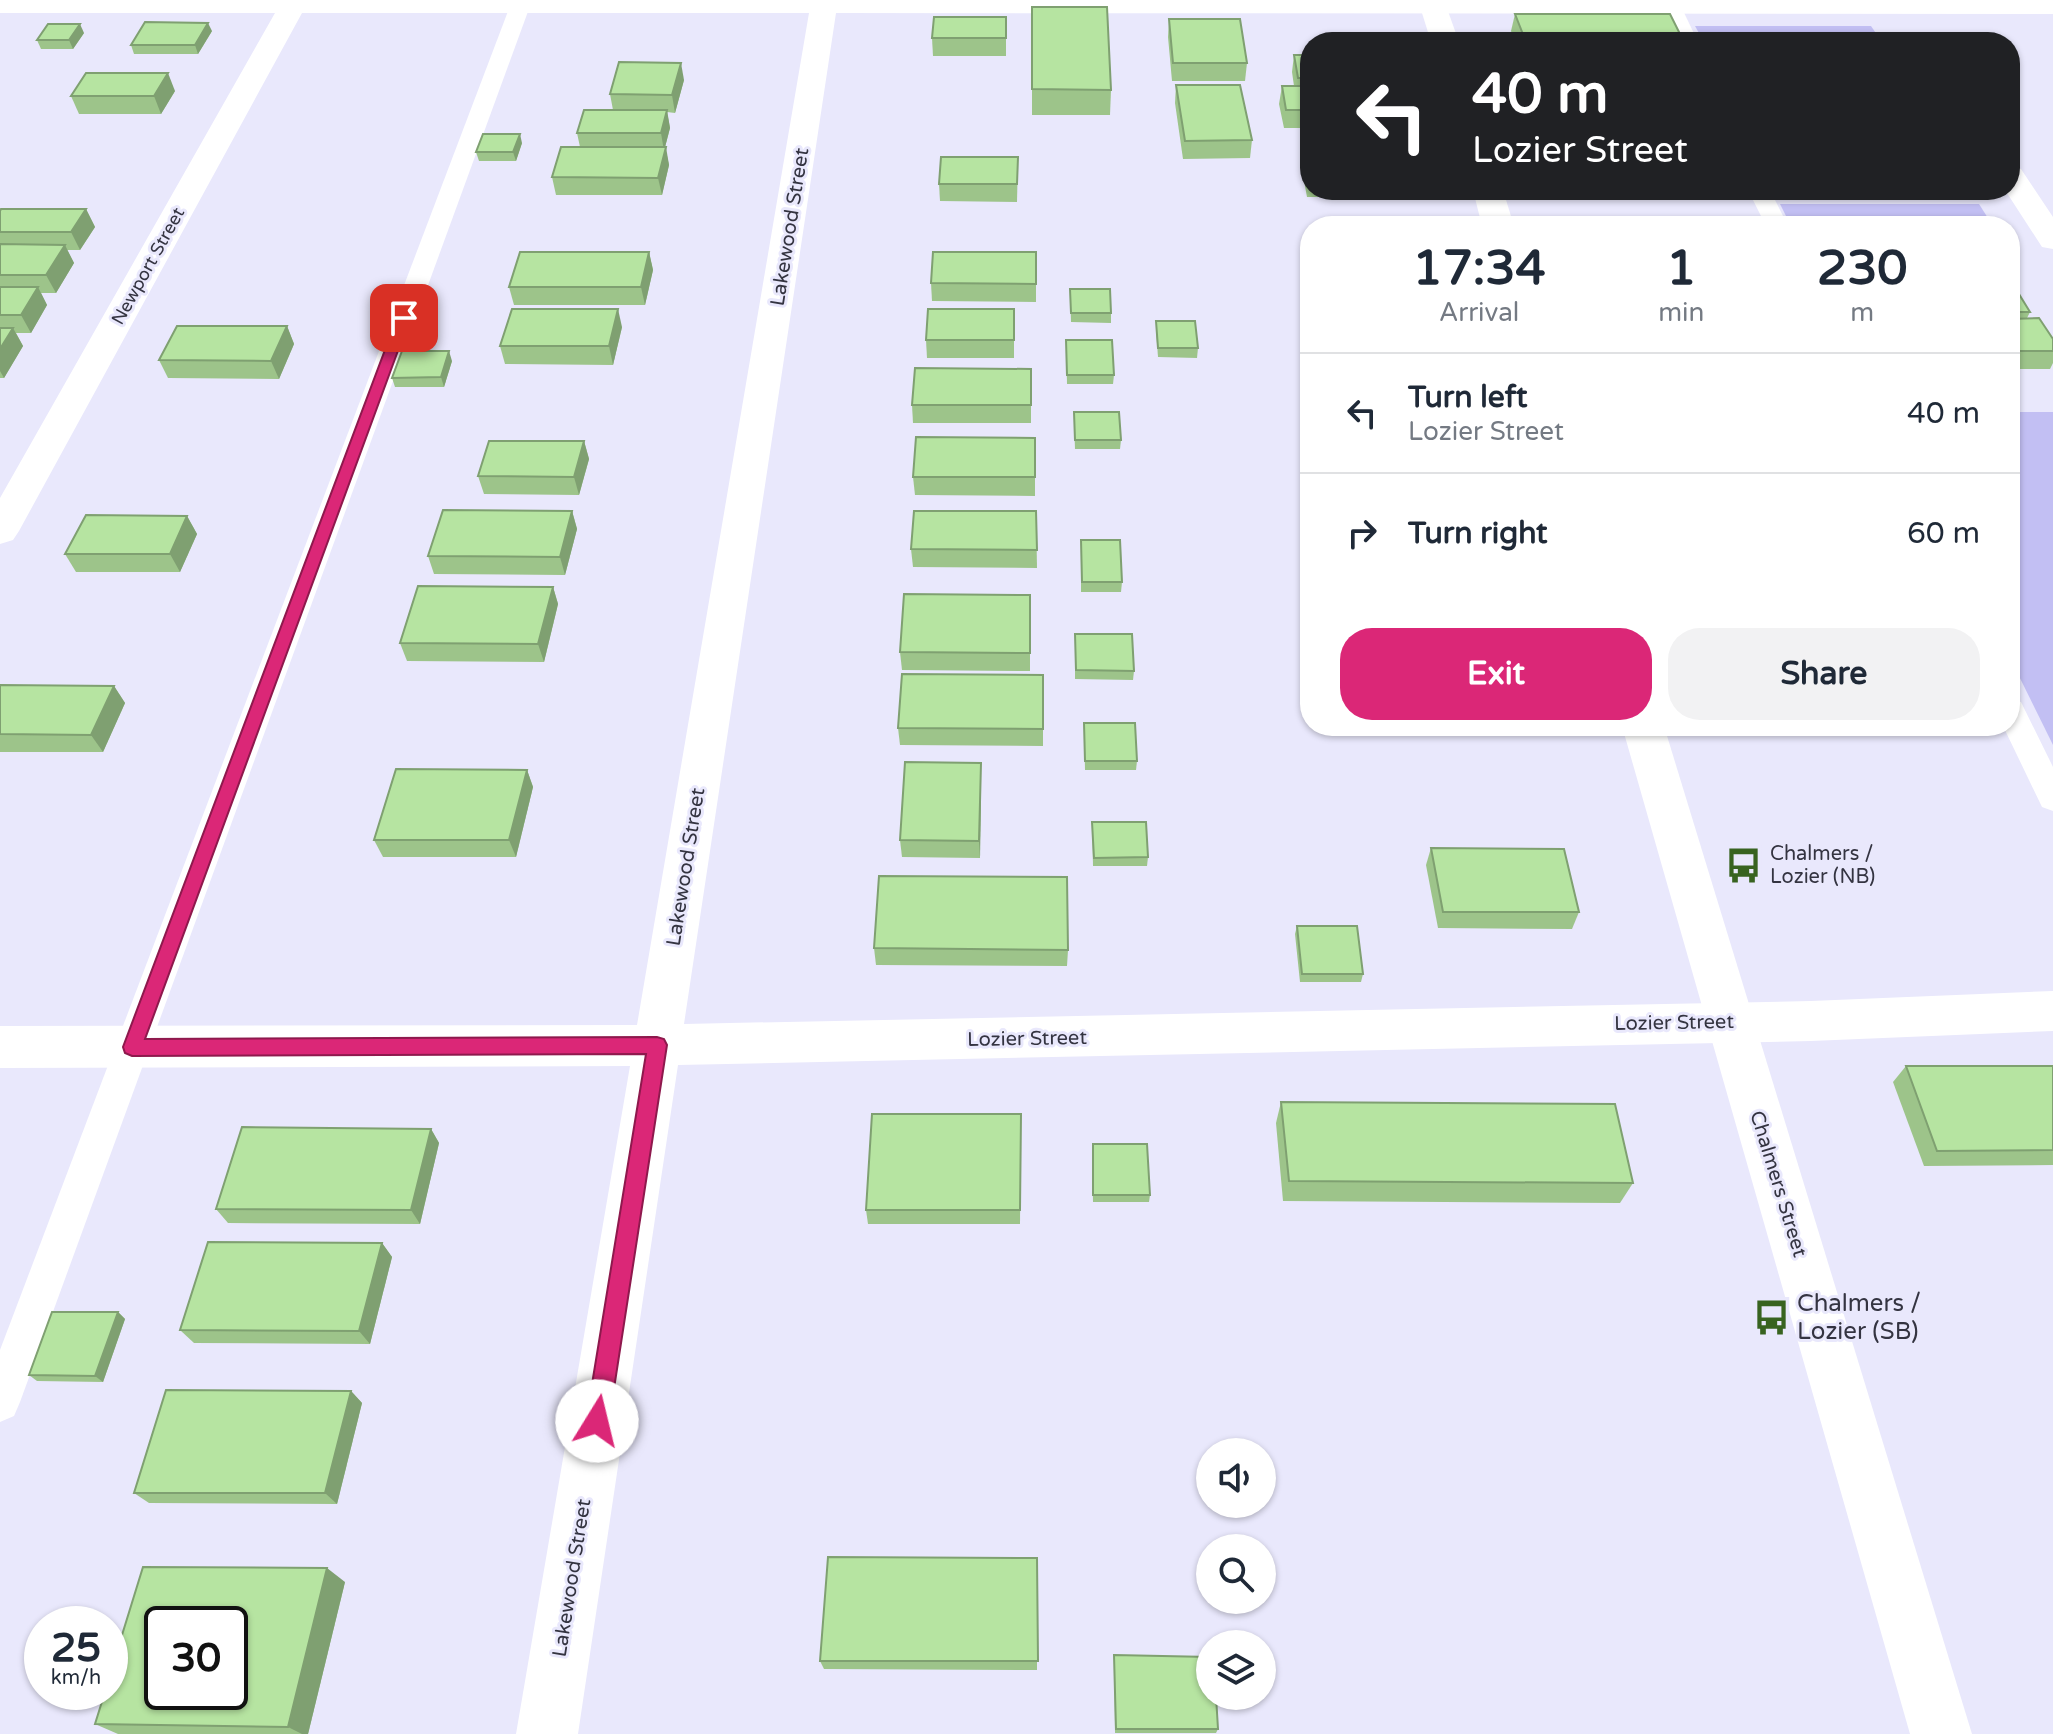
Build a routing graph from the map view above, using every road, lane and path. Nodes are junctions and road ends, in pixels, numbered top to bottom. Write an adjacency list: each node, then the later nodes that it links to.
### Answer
1 (1432, 2): 2 (street); 4 (street); 9 (street)
2 (1669, 2): 5 (street); 10 (lane)
3 (294, 3): 6 (street); 7 (street); 14 (street, Newport Street)
4 (825, 3): 7 (street); 20 (street, Lakewood Street)
5 (1896, 3): 8 (street); 11 (street)
6 (0, 5)
7 (520, 6): 22 (lane)
8 (2053, 6)
9 (1442, 32)
10 (1683, 32)
11 (1915, 32)
12 (2020, 190): 13 (street)
13 (2053, 240)
14 (0, 531)
15 (2020, 731): 17 (lane)
16 (1646, 736): 19 (street, Chalmers Street)
17 (2053, 799)
18 (2053, 1011): 19 (street, Lozier Street)
19 (1729, 1022): 20 (street, Lozier Street); 25 (street, Chalmers Street)
20 (657, 1045): 22 (street, Lozier Street); 24 (street, Lakewood Street)
21 (0, 1047): 22 (street, Lozier Street)
22 (132, 1047): 23 (lane)
23 (0, 1402)
24 (547, 1734)
25 (1941, 1734)

